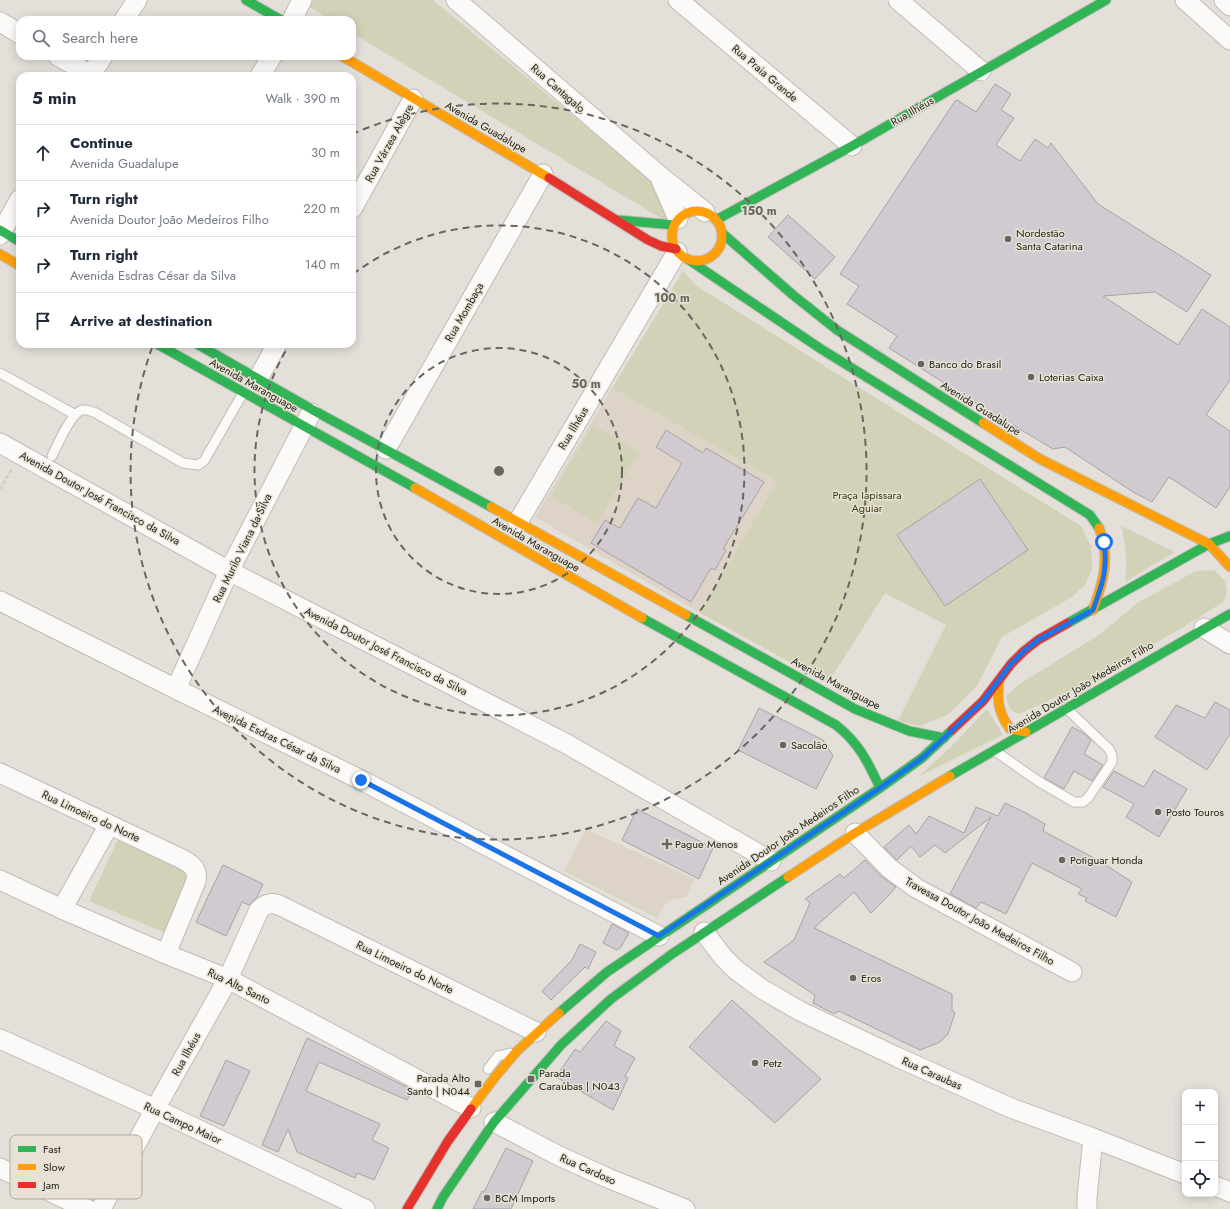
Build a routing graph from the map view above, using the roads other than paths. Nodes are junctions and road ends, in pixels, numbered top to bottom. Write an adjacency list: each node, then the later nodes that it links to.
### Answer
1 (136, 0): 11 (street)
2 (246, 0): 12 (main road)
3 (302, 0): 13 (street)
4 (458, 0): 28 (street, Rua Cantagalo)
5 (678, 0): 26 (street, Rua Praia Grande)
6 (898, 0): 21 (street)
7 (1106, 0): 21 (main road, Rua Ilhéus)
8 (1185, 0): 16 (street)
9 (1224, 0): 10 (street)
10 (1230, 6)
11 (126, 16)
12 (274, 16)
13 (294, 16)
14 (0, 22): 15 (street)
15 (16, 32)
16 (1230, 40)
17 (65, 60): 22 (street)
18 (100, 60): 23 (street)
19 (270, 60): 24 (street)
20 (349, 60): 25 (main road, Avenida Guadalupe)
21 (981, 71): 26 (main road, Rua Ilhéus)
22 (84, 72)
23 (93, 72)
24 (262, 72)
25 (413, 99): 27 (main road, Avenida Guadalupe); 29 (street, Rua Várzea Alegre)
26 (852, 146): 31 (main road, Rua Ilhéus)
27 (543, 174): 32 (main road, Avenida Guadalupe); 50 (street, Rua Mombaça)
28 (660, 176): 31 (street, Rua Cantagalo); 33 (street, Rua Cantagalo)
29 (356, 202)
30 (16, 207): 34 (street)
31 (710, 216): 33 (main road); 35 (main road)
32 (617, 220): 33 (main road, Avenida Guadalupe); 37 (main road, Avenida Guadalupe)
33 (676, 222): 37 (main road)
34 (1, 232): 36 (main road)
35 (722, 233): 37 (main road); 52 (main road, Avenida Guadalupe)
36 (16, 240)
37 (681, 253): 48 (main road, Avenida Guadalupe); 55 (street, Rua Ilhéus)
38 (0, 254): 39 (main road)
39 (16, 264)
40 (164, 348): 45 (main road, Avenida Maranguape)
41 (204, 348): 44 (main road, Avenida Maranguape)
42 (275, 348): 44 (street)
43 (0, 373): 46 (lane)
44 (258, 379): 47 (main road, Avenida Maranguape)
45 (244, 393): 46 (lane); 47 (main road, Avenida Maranguape)
46 (74, 414): 51 (lane)
47 (308, 418): 50 (main road, Avenida Maranguape); 53 (main road, Avenida Maranguape); 59 (street, Rua Murilo Viana da Silva)
48 (966, 438): 52 (main road); 61 (main road, Avenida Guadalupe)
49 (0, 442): 59 (street, Avenida Doutor José Francisco da Silva)
50 (386, 449): 55 (main road, Avenida Maranguape)
51 (52, 456)
52 (1035, 464): 57 (main road, Avenida Guadalupe)
53 (435, 499): 54 (main road); 69 (main road, Avenida Maranguape)
54 (464, 505)
55 (513, 525): 67 (main road, Avenida Maranguape)
56 (1230, 536): 57 (main road, Avenida Doutor João Medeiros Filho)
57 (1209, 544): 58 (main road); 61 (main road, Avenida Doutor João Medeiros Filho)
58 (1230, 567)
59 (229, 570): 66 (street, Rua Murilo Viana da Silva); 77 (street, Avenida Doutor José Francisco da Silva)
60 (0, 601): 66 (street, Avenida Esdras César da Silva)
61 (1093, 610): 65 (main road, Avenida Doutor João Medeiros Filho)
62 (1230, 613): 63 (main road, Avenida Doutor João Medeiros Filho)
63 (1204, 628): 64 (street); 68 (main road, Avenida Doutor João Medeiros Filho)
64 (1230, 644)
65 (999, 680): 70 (main road); 71 (main road, Avenida Doutor João Medeiros Filho)
66 (176, 690): 82 (street, Avenida Esdras César da Silva)
67 (830, 695): 69 (main road); 71 (main road, Avenida Maranguape)
68 (1066, 708): 70 (main road, Avenida Doutor João Medeiros Filho); 72 (lane)
69 (819, 716): 74 (main road, Avenida Maranguape)
70 (1026, 732): 72 (main road, Avenida Doutor João Medeiros Filho)
71 (944, 738): 74 (main road, Avenida Doutor João Medeiros Filho)
72 (995, 751): 76 (main road, Avenida Doutor João Medeiros Filho)
73 (0, 773): 75 (street, Rua Limoeiro do Norte)
74 (880, 788): 77 (main road, Avenida Doutor João Medeiros Filho)
75 (109, 825): 80 (street); 83 (street, Rua Limoeiro do Norte)
76 (855, 833): 81 (main road, Avenida Doutor João Medeiros Filho); 84 (street, Travessa Doutor João Medeiros Filho)
77 (771, 861): 82 (main road, Avenida Doutor João Medeiros Filho)
78 (0, 880): 80 (street, Rua Alto Santo)
79 (273, 903): 85 (street, Rua Ilhéus); 86 (street, Rua Limoeiro do Norte)
80 (62, 909): 83 (street, Rua Alto Santo)
81 (704, 932): 91 (main road, Avenida Doutor João Medeiros Filho); 93 (street, Rua Caraubas)
82 (659, 936): 86 (main road, Avenida Doutor João Medeiros Filho)
83 (166, 954): 85 (street, Rua Alto Santo)
84 (1072, 972)
85 (228, 979): 89 (street, Rua Alto Santo); 90 (street, Rua Ilhéus)
86 (536, 1032): 88 (main road, Avenida Doutor João Medeiros Filho)
87 (0, 1039): 90 (street, Rua Campo Maior)
88 (517, 1051): 89 (main road, Avenida Doutor João Medeiros Filho); 89 (lane)
89 (474, 1104): 104 (main road, Avenida Doutor João Medeiros Filho)
90 (155, 1109): 92 (street, Rua Ilhéus); 103 (street, Rua Campo Maior)
91 (494, 1122): 105 (main road, Avenida Doutor João Medeiros Filho); 106 (street, Rua Cardoso)
92 (141, 1135)
93 (1093, 1138): 96 (street, Rua Caraubas); 107 (street)
94 (0, 1168): 95 (street)
95 (10, 1173)
96 (1182, 1173)
97 (1218, 1187): 98 (street)
98 (1230, 1192)
99 (66, 1199): 101 (street)
100 (106, 1199): 102 (street, Rua Ilhéus)
101 (87, 1209)
102 (101, 1209)
103 (365, 1209)
104 (406, 1209)
105 (437, 1209)
106 (685, 1209)
107 (1087, 1209)

